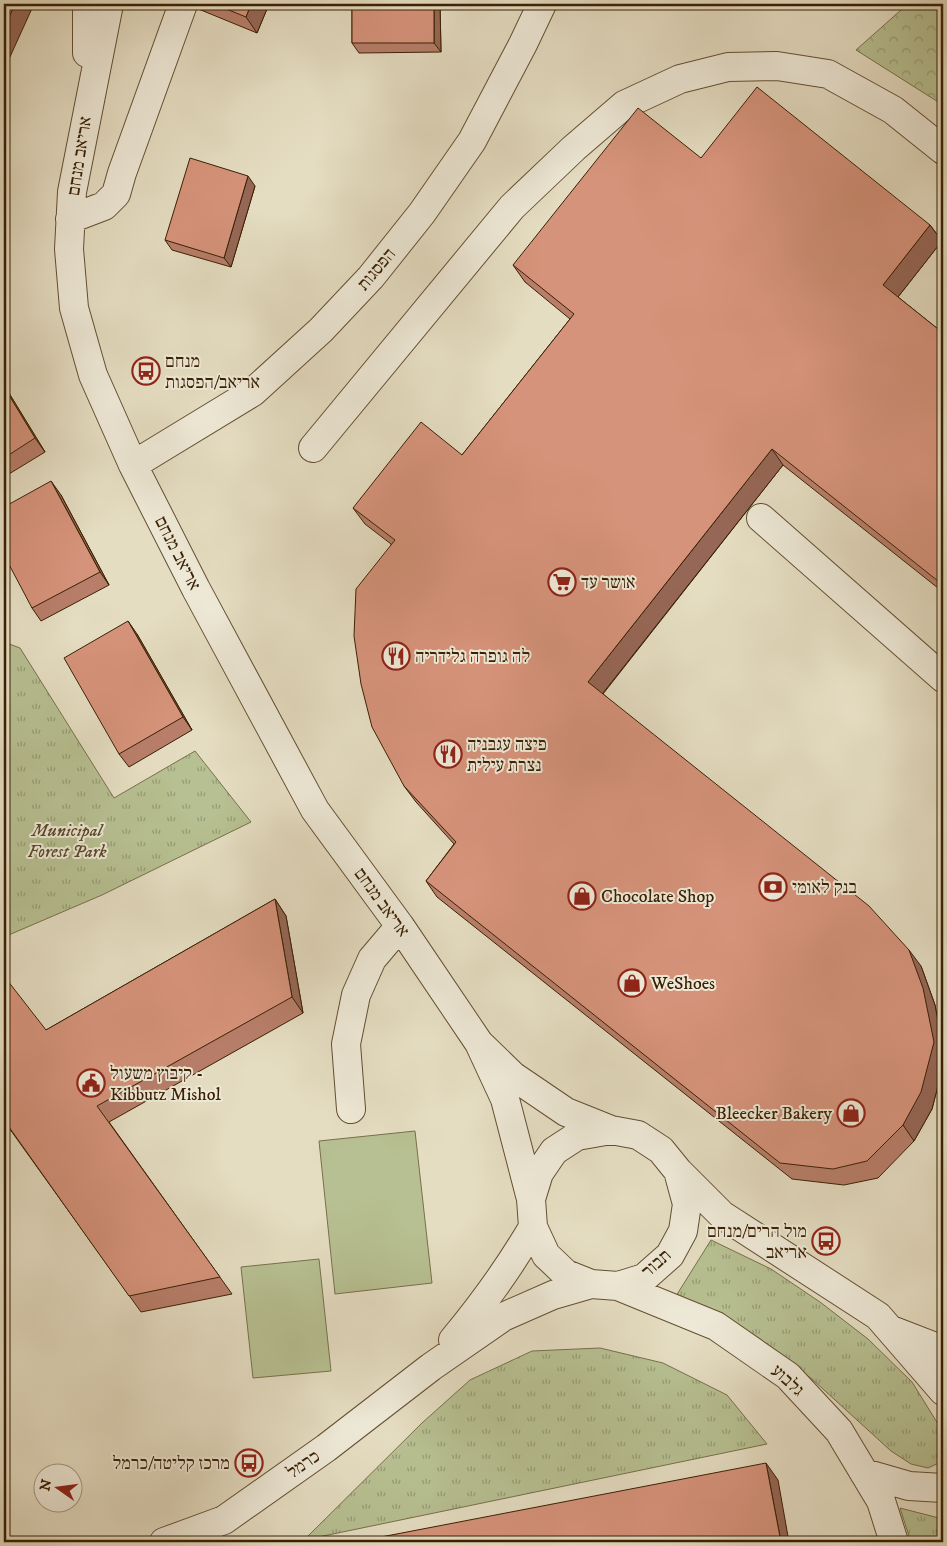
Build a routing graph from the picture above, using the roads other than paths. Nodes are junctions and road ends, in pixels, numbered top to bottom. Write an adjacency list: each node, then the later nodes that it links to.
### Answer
1 (87, 4): 5 (street)
2 (109, 4): 5 (street, אריאב מנחם)
3 (183, 4): 7 (street)
4 (542, 4): 9 (street, הפסגות)
5 (86, 114): 7 (street, אריאב מנחם)
6 (943, 150): 8 (street)
7 (70, 219): 9 (street, אריאב מנחם)
8 (313, 448)
9 (133, 465): 12 (street, אריאב מנחם)
10 (762, 518): 11 (street)
11 (943, 678)
12 (400, 926): 13 (street, אריאב מנחם); 14 (street)
13 (479, 1043): 15 (street, תבור); 17 (street, תבור)
14 (351, 1109)
15 (611, 1130): 16 (street, תבור); 17 (street, תבור)
16 (678, 1171): 20 (street, תבור); 21 (street)
17 (531, 1199): 18 (street, תבור)
18 (533, 1227): 19 (street, תבור); 23 (street, כרמל)
19 (591, 1284): 20 (street, תבור); 23 (street, כרמל)
20 (618, 1286): 25 (street, גלבוע)
21 (888, 1328): 22 (street); 24 (street)
22 (943, 1350)
23 (431, 1367): 27 (street, כרמל)
24 (943, 1391)
25 (864, 1473): 26 (street); 28 (street, גלבוע)
26 (943, 1488)
27 (164, 1542)
28 (894, 1542)

